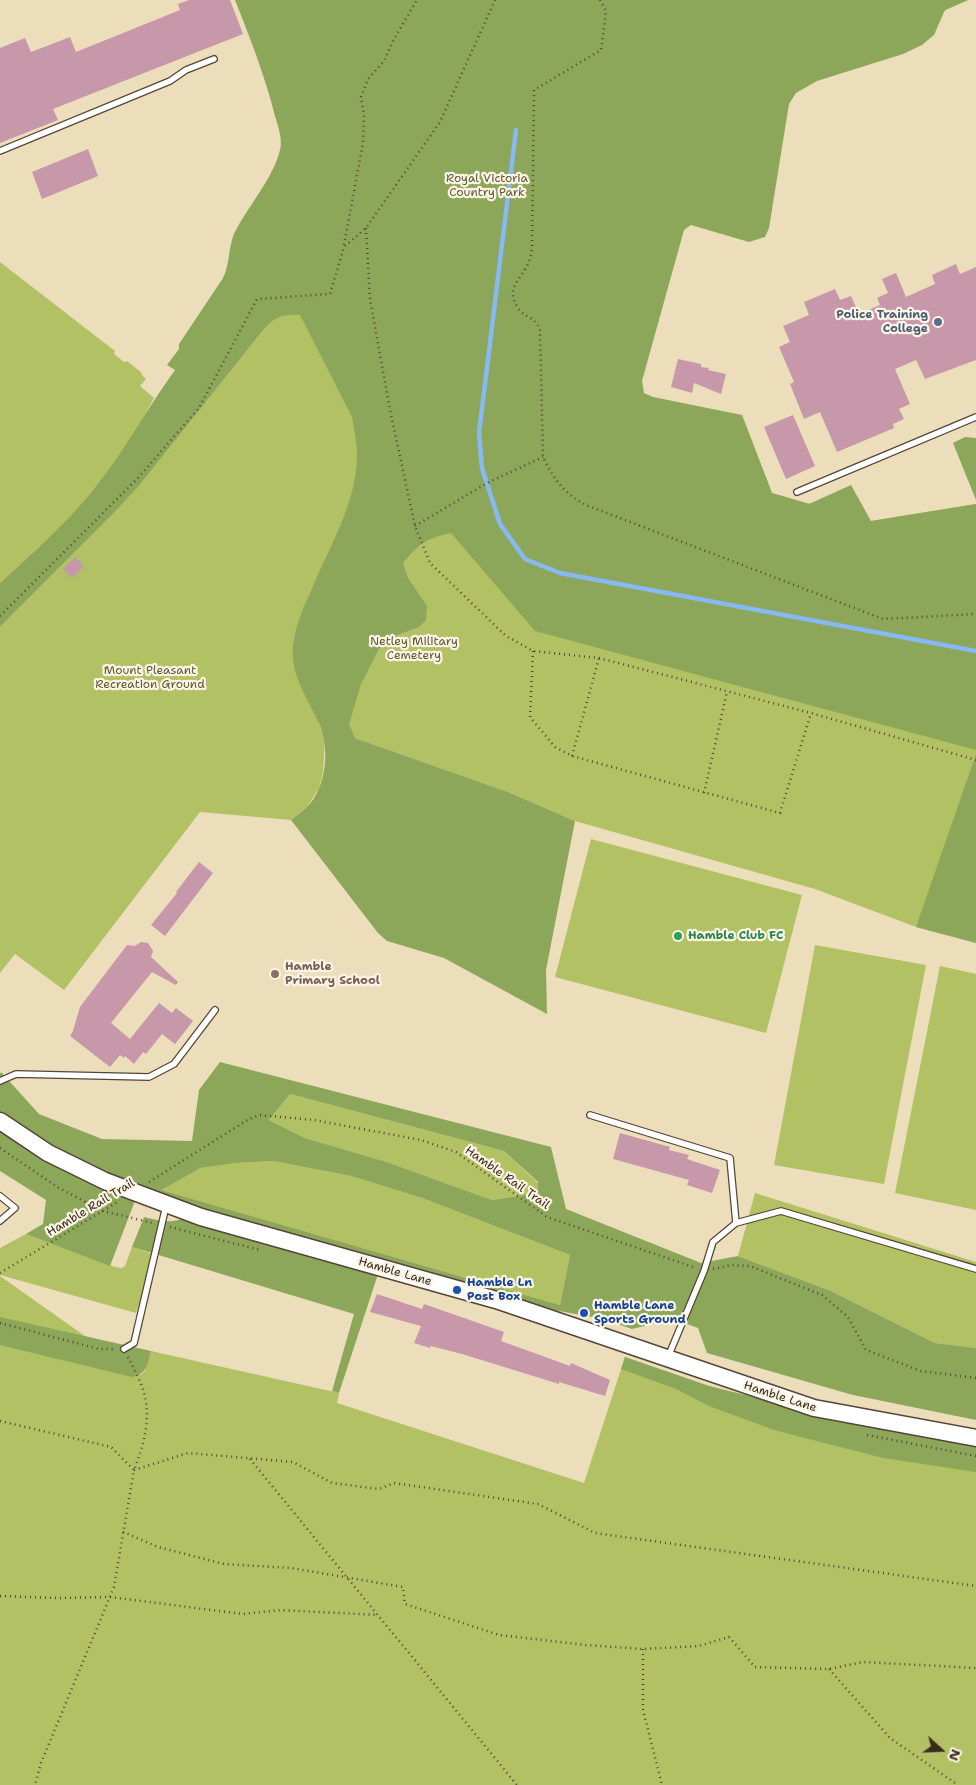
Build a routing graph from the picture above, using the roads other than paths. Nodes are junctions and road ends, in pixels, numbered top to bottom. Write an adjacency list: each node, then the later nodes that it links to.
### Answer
1 (214, 59): 2 (lane)
2 (0, 151)
3 (976, 417): 4 (lane)
4 (796, 492)
5 (215, 1010): 6 (lane)
6 (0, 1081)
7 (590, 1115): 12 (lane)
8 (0, 1121): 10 (main road, Hamble Lane)
9 (0, 1196): 11 (lane)
10 (166, 1204): 14 (lane); 15 (main road, Hamble Lane)
11 (0, 1221)
12 (736, 1223): 13 (lane); 15 (lane)
13 (976, 1269)
14 (124, 1349)
15 (667, 1359): 16 (main road, Hamble Lane)
16 (976, 1438)

